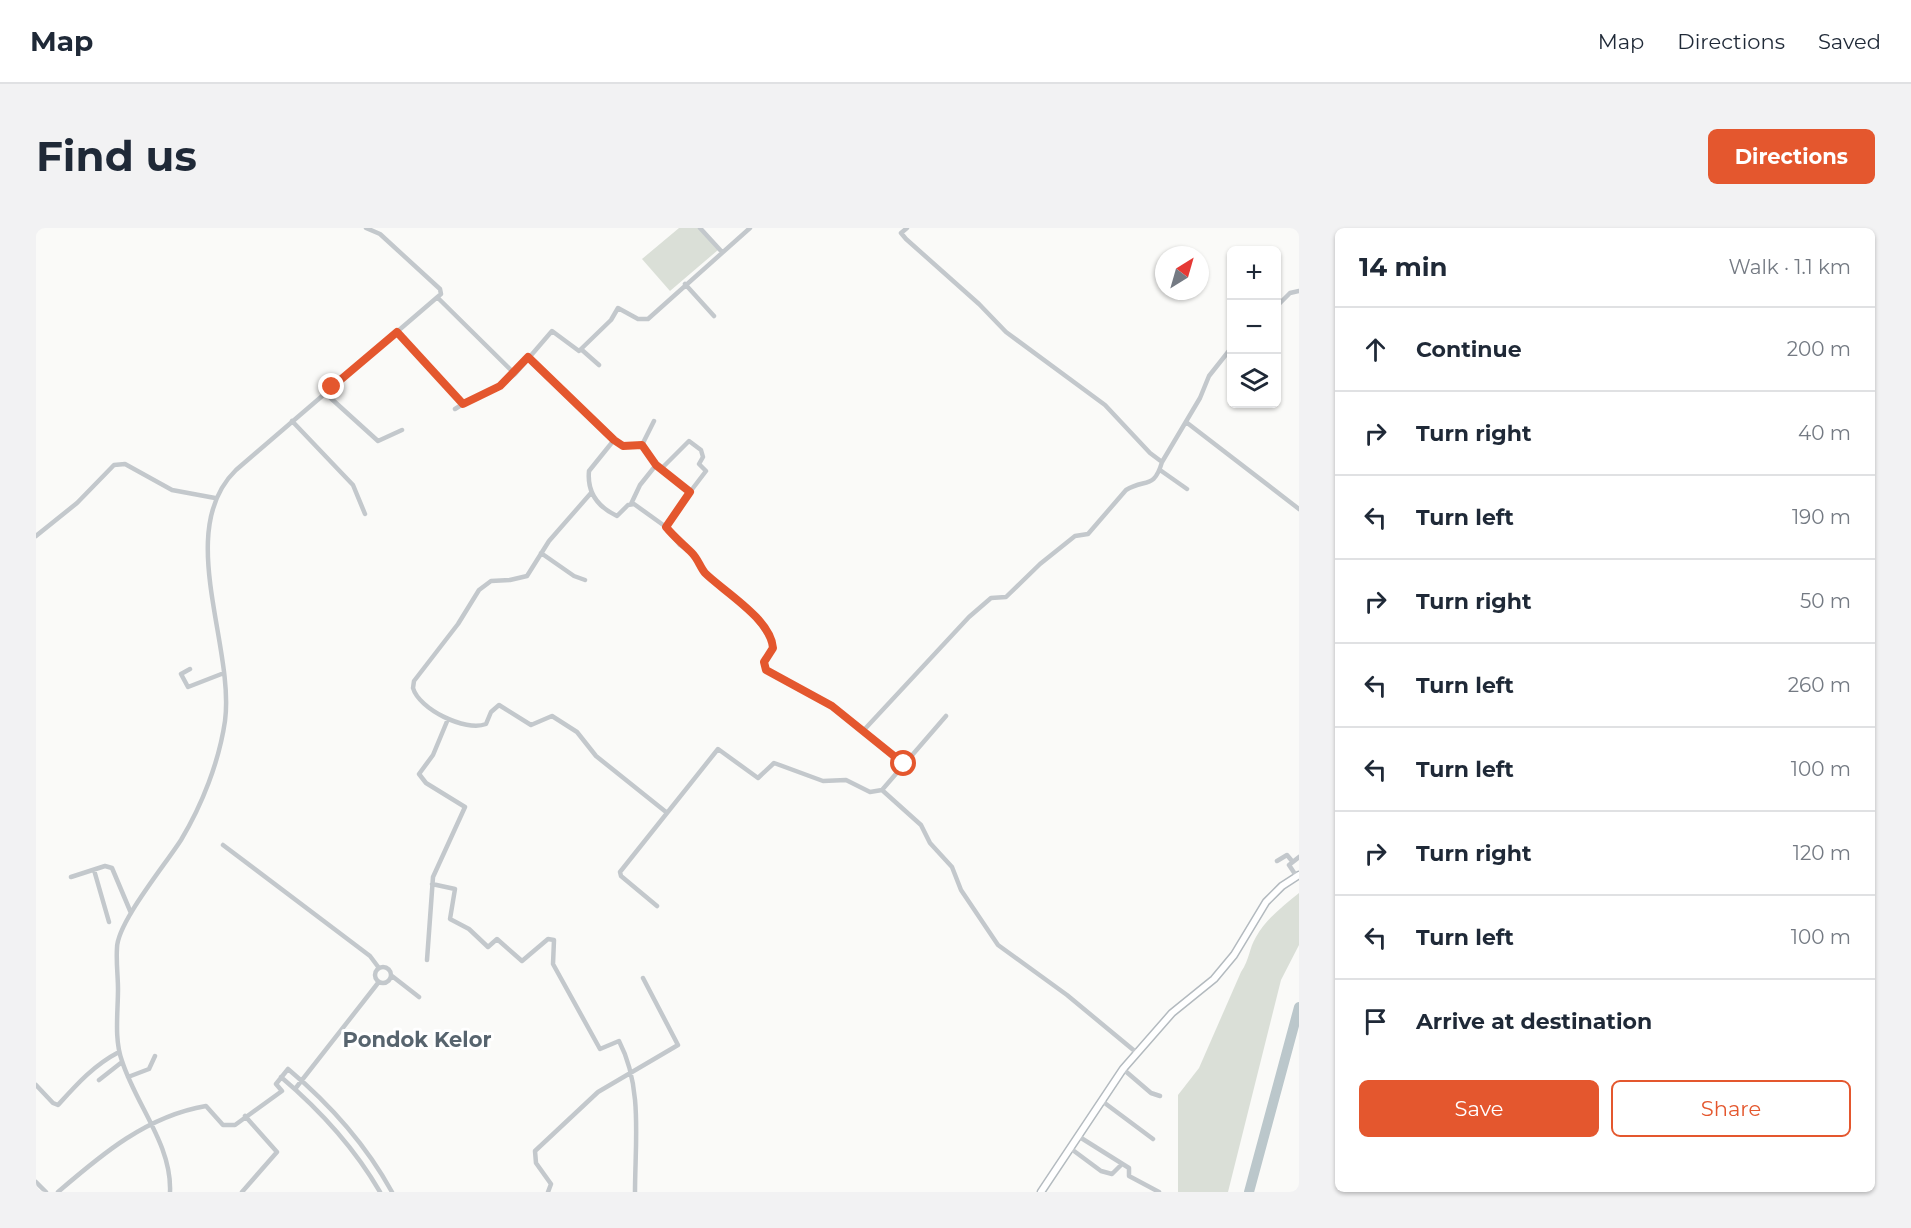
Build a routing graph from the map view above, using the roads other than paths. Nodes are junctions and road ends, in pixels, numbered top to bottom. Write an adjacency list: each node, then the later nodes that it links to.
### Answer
1 (366, 228): 9 (street)
2 (700, 228): 6 (street)
3 (750, 228): 6 (street)
4 (907, 228): 5 (street)
5 (900, 231): 27 (street)
6 (722, 252): 7 (street)
7 (686, 284): 11 (street); 13 (street)
8 (1299, 291): 10 (street)
9 (438, 298): 12 (street); 17 (street)
10 (1281, 302)
11 (714, 316)
12 (397, 332): 18 (street); 19 (street)
13 (582, 350): 15 (street); 16 (street)
14 (1227, 353): 23 (street)
15 (528, 357): 17 (street); 25 (street)
16 (599, 365)
17 (515, 374): 19 (street)
18 (325, 393): 21 (street); 24 (street)
19 (463, 404): 20 (street)
20 (455, 409)
21 (292, 421): 33 (street); 36 (street)
22 (654, 421): 26 (street)
23 (1186, 422): 27 (street); 35 (street)
24 (402, 430)
25 (614, 440): 26 (street); 32 (street)
26 (642, 445): 28 (street)
27 (1162, 462): 29 (street)
28 (658, 467): 31 (street); 31 (street); 34 (street)
29 (1160, 470): 30 (street); 45 (street)
30 (1187, 489)
31 (690, 492): 37 (street)
32 (591, 493): 34 (street); 39 (street)
33 (215, 498): 38 (street); 42 (street)
34 (631, 504): 37 (street)
35 (1299, 509)
36 (365, 514)
37 (666, 527): 45 (street)
38 (36, 536)
39 (541, 553): 40 (street); 44 (street)
40 (585, 580)
41 (190, 669): 42 (street)
42 (224, 674): 58 (street)
43 (946, 716): 46 (street)
44 (448, 719): 48 (street); 56 (street)
45 (863, 731): 46 (street)
46 (904, 764): 47 (street)
47 (882, 790): 48 (street); 67 (street)
48 (666, 812): 57 (street)
49 (223, 845): 61 (street)
50 (1299, 857): 52 (street)
51 (1277, 861): 52 (street)
52 (1292, 861): 54 (street)
53 (94, 870): 55 (street); 58 (street); 59 (street)
54 (1298, 876): 67 (street)
55 (71, 877)
56 (432, 884): 60 (street); 71 (street)
57 (657, 906)
58 (131, 913): 66 (street)
59 (109, 922)
60 (427, 960)
61 (379, 968): 62 (street); 64 (street)
62 (392, 976): 64 (street); 65 (street)
63 (644, 978): 71 (street)
64 (378, 983): 75 (street)
65 (419, 997)
66 (119, 1052): 69 (street); 76 (street)
67 (1137, 1053): 70 (street)
68 (155, 1056): 72 (street)
69 (122, 1062): 72 (street); 74 (street)
70 (1123, 1069): 78 (street); 79 (street)
71 (630, 1072): 95 (street); 96 (street)
72 (128, 1077): 81 (street)
73 (281, 1077): 75 (street); 77 (street); 80 (street)
74 (99, 1080)
75 (303, 1082): 77 (street); 86 (street)
76 (36, 1085)
77 (295, 1089): 88 (street)
78 (1160, 1096)
79 (1102, 1101): 82 (street); 83 (street)
80 (245, 1116): 81 (street); 92 (street)
81 (149, 1124): 90 (street); 91 (street)
82 (1078, 1136): 84 (street); 85 (street)
83 (1153, 1139)
84 (1070, 1148): 85 (street); 97 (street)
85 (1122, 1164): 98 (street)
86 (385, 1179): 88 (street); 94 (street)
87 (36, 1182): 89 (street)
88 (376, 1186): 93 (street)
89 (46, 1192)
90 (58, 1192)
91 (170, 1192)
92 (242, 1192)
93 (380, 1192)
94 (392, 1192)
95 (548, 1192)
96 (635, 1192)
97 (1041, 1192)
98 (1159, 1192)

